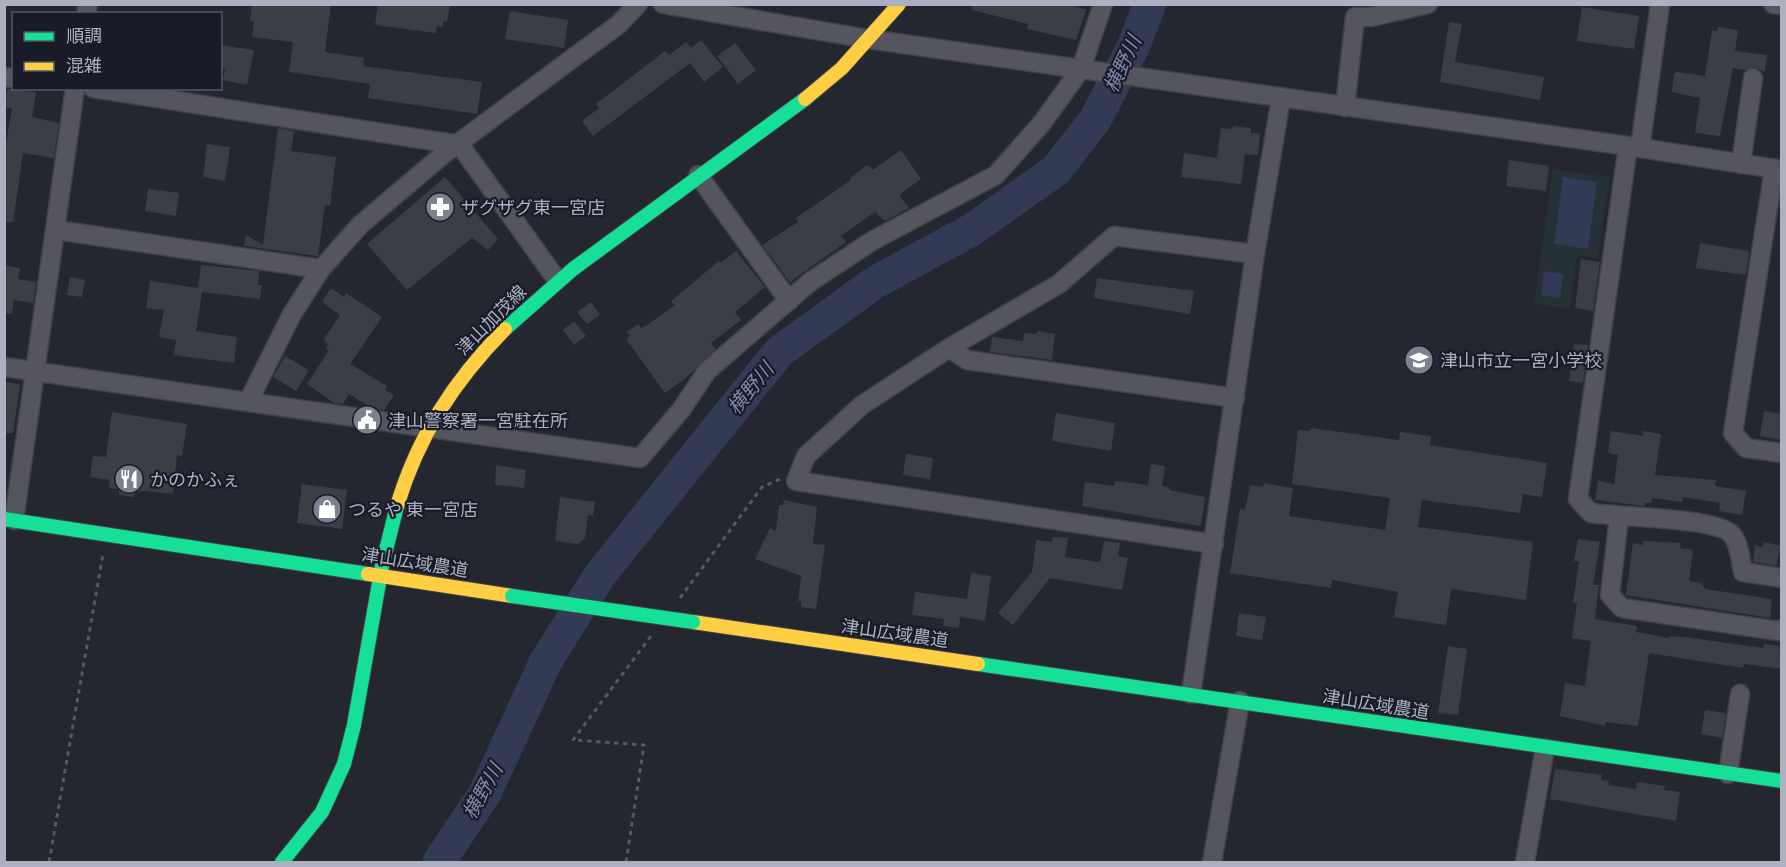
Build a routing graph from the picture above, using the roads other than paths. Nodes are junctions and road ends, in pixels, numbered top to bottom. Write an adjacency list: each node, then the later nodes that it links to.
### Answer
1 (638, 4): 17 (street)
2 (663, 4): 10 (street)
3 (898, 4): 10 (street, 津山加茂線)
4 (1103, 4): 11 (street)
5 (1428, 4): 9 (street)
6 (1660, 4): 18 (street)
7 (1773, 4): 8 (street)
8 (1782, 5)
9 (1356, 11): 16 (street)
10 (868, 39): 11 (street); 21 (street, 津山加茂線)
11 (1082, 70): 15 (street); 26 (street)
12 (1753, 78): 19 (street)
13 (75, 90): 22 (street)
14 (106, 90): 17 (street)
15 (1281, 98): 16 (street); 23 (street)
16 (1345, 107): 18 (street)
17 (460, 145): 24 (street); 25 (street)
18 (1634, 147): 19 (street); 34 (street)
19 (1741, 164): 20 (street)
20 (1778, 170): 33 (street)
21 (698, 175): 25 (street, 津山加茂線); 26 (street)
22 (56, 230): 24 (street); 29 (street)
23 (1255, 254): 27 (street); 30 (street)
24 (321, 268): 31 (street)
25 (557, 280): 32 (street, 津山加茂線)
26 (789, 301): 32 (street)
27 (949, 348): 30 (street); 36 (street)
28 (4, 367): 29 (street)
29 (35, 372): 31 (street); 35 (street)
30 (1235, 398): 36 (street)
31 (248, 402): 32 (street)
32 (427, 429): 37 (street, 津山加茂線)
33 (1782, 453)
34 (1619, 517): 38 (street); 39 (street)
35 (9, 519): 37 (street, 津山広域農道)
36 (1214, 544): 40 (street)
37 (381, 575): 40 (street, 津山広域農道, bridge); 46 (street, 津山加茂線)
38 (1782, 578)
39 (1782, 629)
40 (1191, 694): 42 (street, 津山広域農道)
41 (1740, 694): 44 (street)
42 (1240, 701): 43 (street, 津山広域農道); 47 (street)
43 (1545, 748): 44 (street, 津山広域農道); 48 (street)
44 (1728, 774): 45 (street, 津山広域農道)
45 (1782, 781)
46 (282, 862)
47 (1212, 862)
48 (1525, 862)

